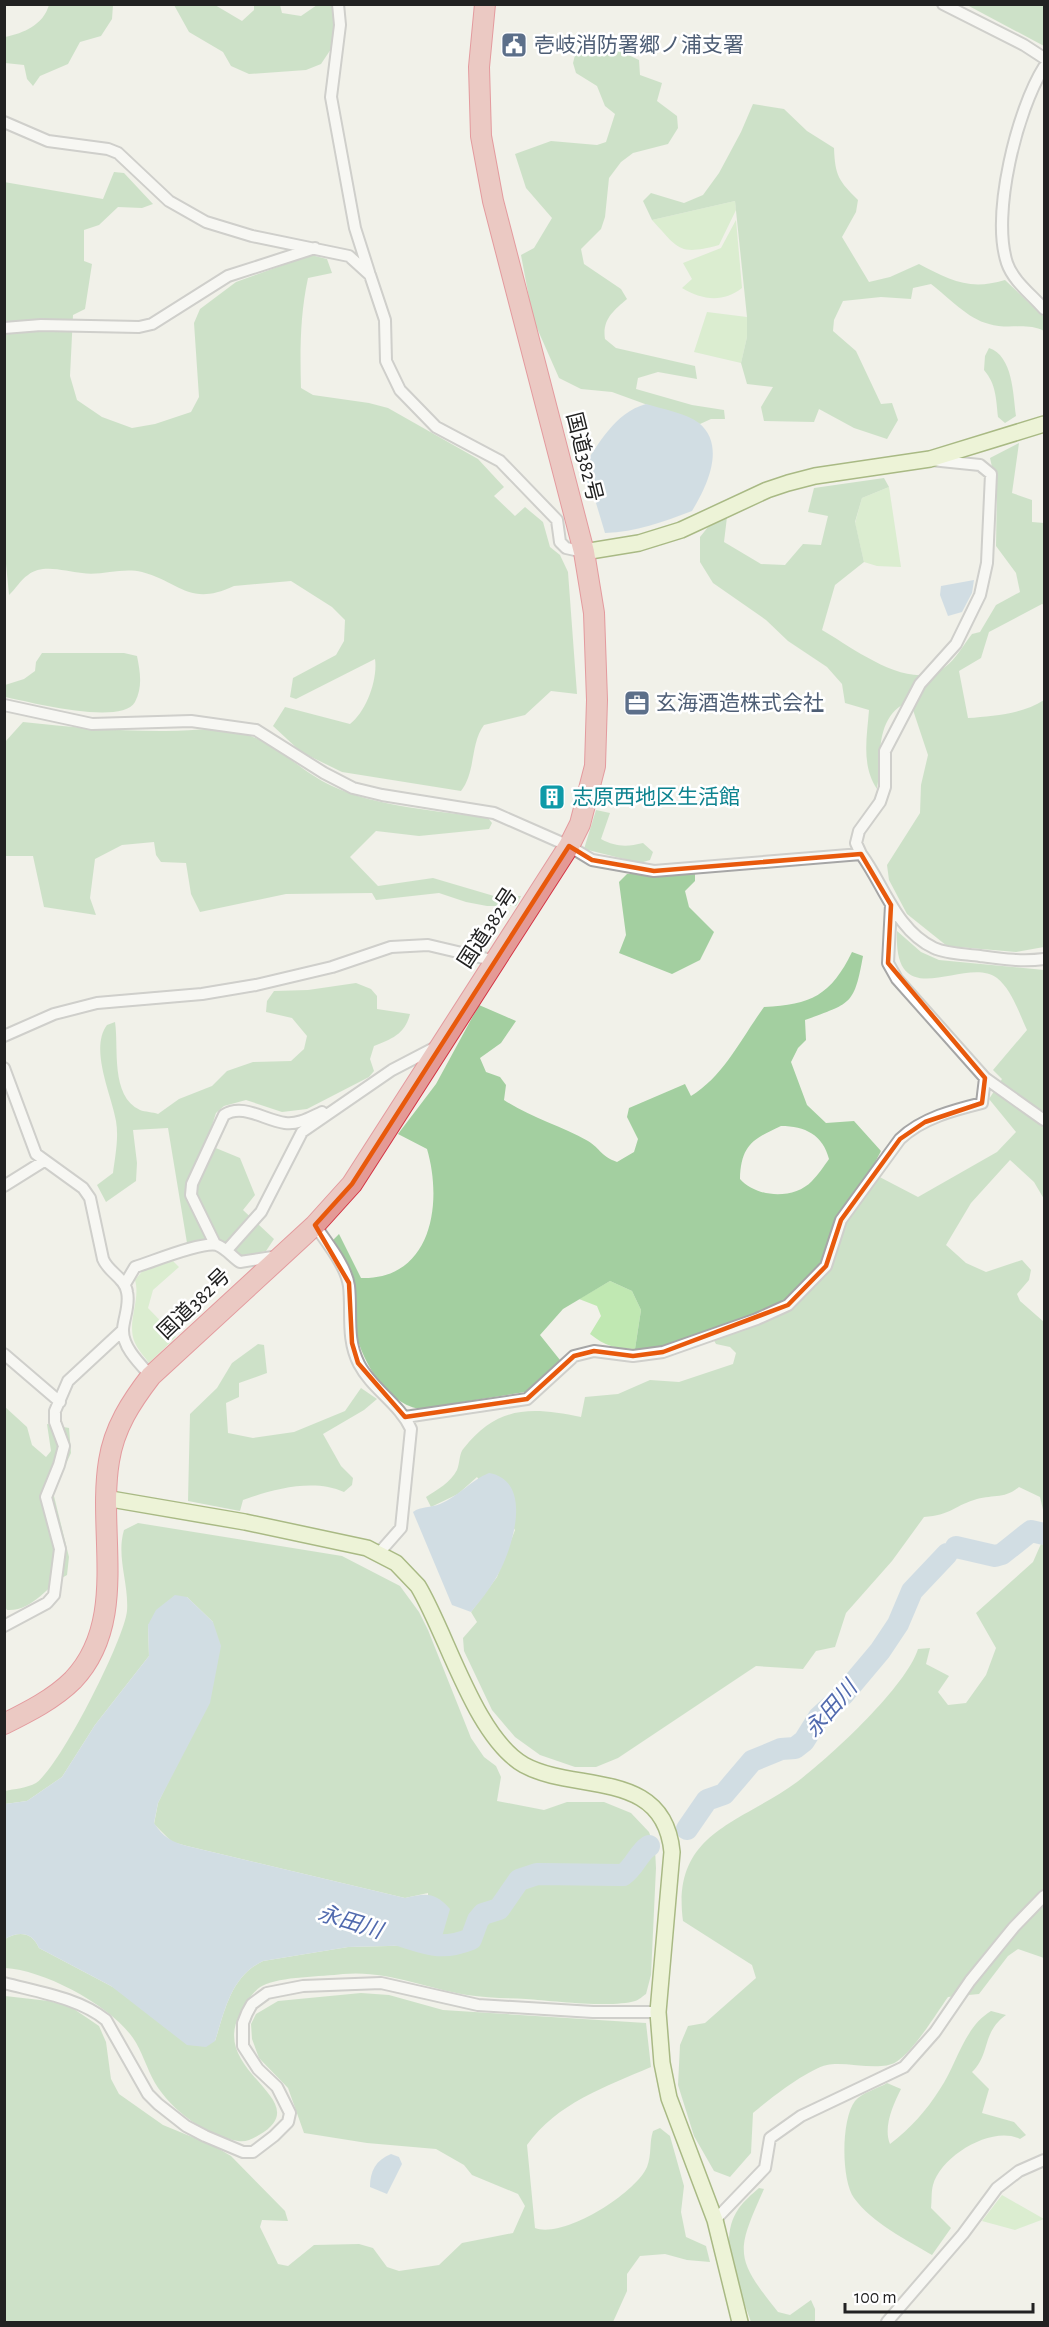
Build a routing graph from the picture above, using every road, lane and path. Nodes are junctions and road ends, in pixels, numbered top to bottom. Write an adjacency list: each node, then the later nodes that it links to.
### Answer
1 (339, 4): 8 (street)
2 (484, 4): 13 (highway, 国道382号)
3 (943, 4): 4 (street)
4 (1044, 58)
5 (1044, 67): 9 (street)
6 (4, 122): 7 (street)
7 (316, 248): 8 (street); 10 (street)
8 (370, 275): 13 (street)
9 (1044, 309)
10 (4, 328)
11 (1044, 424): 12 (street)
12 (930, 459): 13 (street); 16 (street)
13 (584, 552): 15 (highway, 国道382号)
14 (4, 705): 15 (street)
15 (569, 846): 16 (street); 19 (highway, 国道382号)
16 (861, 854): 17 (street)
17 (891, 905): 18 (street); 23 (street)
18 (1044, 959)
19 (496, 961): 20 (street); 21 (highway, 国道382号)
20 (4, 1036)
21 (442, 1043): 24 (street); 28 (highway, 国道382号)
22 (4, 1068): 26 (street)
23 (985, 1078): 25 (street); 37 (street)
24 (339, 1105): 29 (street); 30 (street)
25 (1044, 1120)
26 (44, 1161): 27 (street); 32 (street)
27 (4, 1186)
28 (315, 1225): 31 (highway, 国道382号); 37 (street)
29 (215, 1244): 30 (street); 32 (street)
30 (227, 1250): 31 (street)
31 (280, 1256): 35 (highway, 国道382号)
32 (125, 1284): 33 (street)
33 (123, 1330): 35 (street); 36 (street)
34 (4, 1354): 36 (street)
35 (151, 1376): 38 (highway, 国道382号)
36 (60, 1402): 40 (street)
37 (405, 1417): 39 (street)
38 (105, 1498): 39 (street); 41 (highway, 国道382号)
39 (379, 1552): 44 (street)
40 (4, 1626)
41 (4, 1724)
42 (1044, 1896): 46 (street)
43 (4, 1983): 44 (street)
44 (658, 2012): 46 (street)
45 (1044, 2160): 48 (street)
46 (715, 2220): 47 (street)
47 (740, 2322)
48 (887, 2322)

